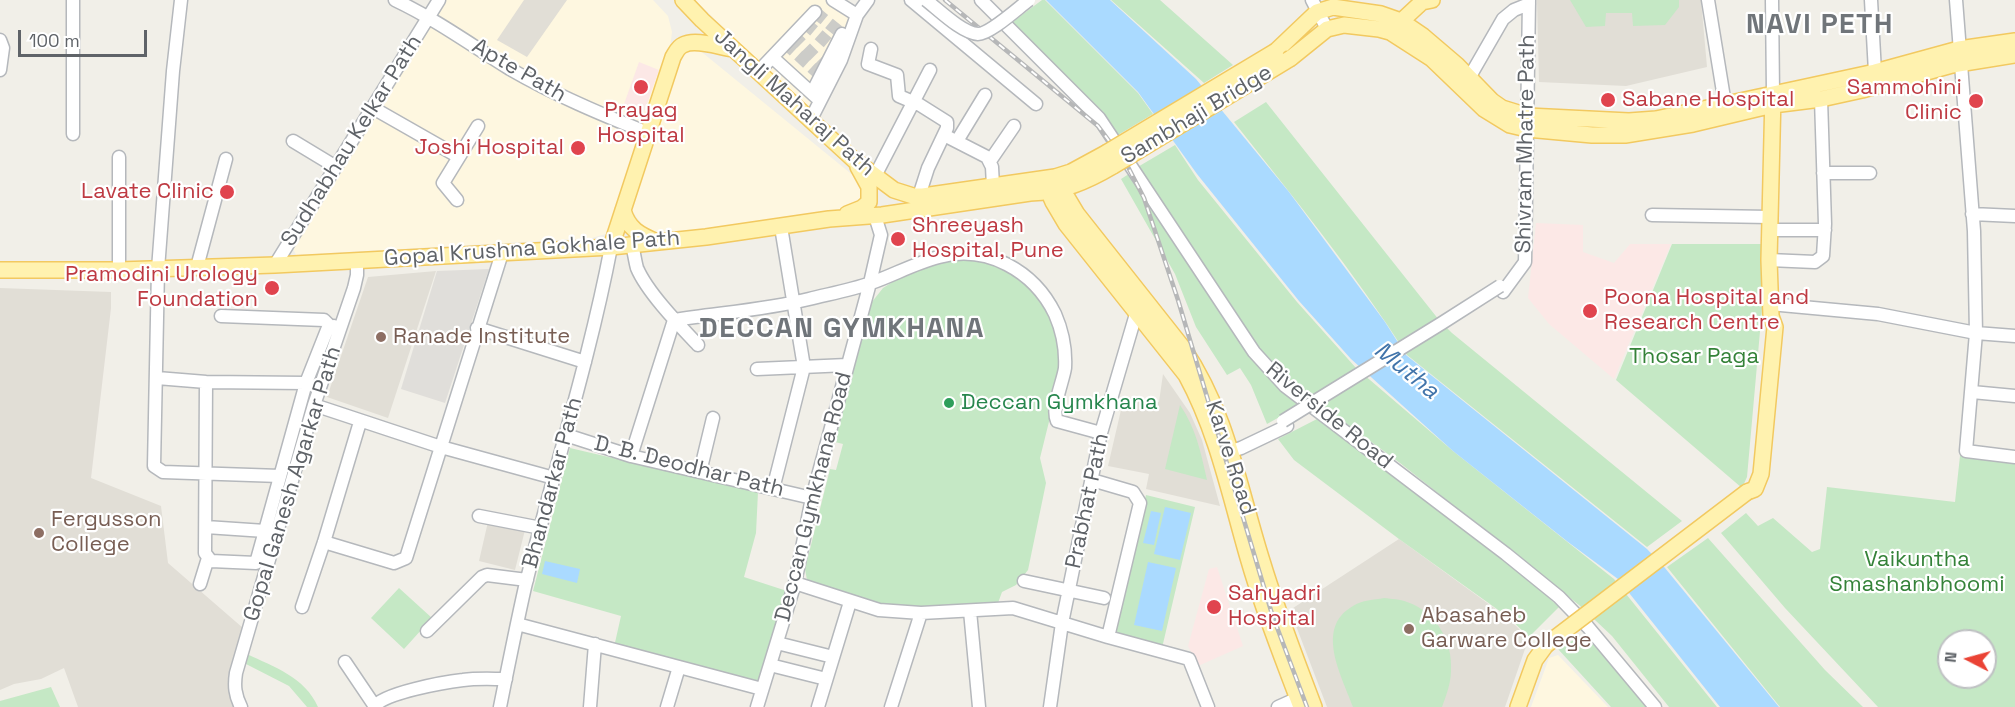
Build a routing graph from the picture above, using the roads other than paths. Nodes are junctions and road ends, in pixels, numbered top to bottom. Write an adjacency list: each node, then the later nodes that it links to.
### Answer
1 (73, 0): 50 (street)
2 (181, 0): 87 (street)
3 (395, 0): 21 (street, Apte Path)
4 (439, 0): 21 (street, Sudhabhau Kelkar Path)
5 (683, 0): 27 (main road, Jangli Maharaj Path)
6 (833, 0): 20 (street)
7 (868, 0): 20 (street)
8 (911, 0): 42 (street)
9 (926, 0): 11 (street, bridge)
10 (981, 0): 170 (street, Riverside Road)
11 (1029, 0)
12 (1432, 0): 23 (main road)
13 (1708, 0): 43 (street)
14 (1772, 0): 39 (street)
15 (1871, 0): 35 (street)
16 (1956, 0): 30 (street)
17 (1527, 1): 36 (street); 46 (street, Shivram Mhatre Path)
18 (1316, 4): 22 (street); 23 (main road); 57 (main road, Sambhaji Bridge, bridge)
19 (815, 12): 31 (street)
20 (857, 15): 38 (street)
21 (429, 16): 44 (street, Sudhabhau Kelkar Path); 49 (street, Apte Path)
22 (1327, 29): 23 (main road); 57 (main road, Sambhaji Bridge, bridge)
23 (1399, 29): 36 (main road); 46 (main road)
24 (842, 34): 38 (street)
25 (0, 40): 32 (street)
26 (2015, 41): 30 (main road)
27 (734, 49): 34 (main road, Jangli Maharaj Path); 49 (main road)
28 (871, 49): 41 (street)
29 (2015, 55): 30 (main road)
30 (1960, 56): 35 (main road); 40 (main road); 71 (street)
31 (772, 57): 34 (street); 38 (street)
32 (0, 70)
33 (930, 70): 41 (street)
34 (758, 72): 45 (main road, Jangli Maharaj Path)
35 (1875, 72): 39 (main road)
36 (1469, 78): 46 (main road)
37 (985, 95): 53 (street)
38 (816, 97): 45 (street)
39 (1773, 99): 40 (main road); 43 (main road); 46 (main road); 77 (main road)
40 (1821, 99): 61 (street)
41 (913, 102): 51 (street); 63 (street)
42 (1036, 104)
43 (1725, 104): 46 (main road)
44 (373, 108): 55 (street); 60 (street, Sudhabhau Kelkar Path)
45 (810, 121): 58 (main road, Jangli Maharaj Path)
46 (1528, 123): 116 (street, Shivram Mhatre Path)
47 (478, 126): 55 (street)
48 (1014, 126): 59 (street)
49 (648, 133): 70 (main road)
50 (73, 134)
51 (944, 135): 53 (street); 68 (street)
52 (293, 141): 60 (street)
53 (957, 141): 59 (street)
54 (119, 157): 89 (street)
55 (459, 158): 69 (street)
56 (226, 159): 86 (street)
57 (1110, 159): 64 (main road, Sambhaji Bridge); 65 (main road, Sambhaji Bridge)
58 (854, 160): 63 (main road, Jangli Maharaj Path); 75 (main road)
59 (990, 161): 66 (street)
60 (336, 167): 85 (street, Sudhabhau Kelkar Path)
61 (1823, 173): 62 (street); 79 (street)
62 (1870, 173)
63 (877, 178): 68 (main road)
64 (1090, 179): 65 (main road, Sambhaji Bridge); 76 (main road)
65 (1052, 185): 66 (main road); 67 (main road, Gopal Krushna Gokhale Path); 76 (main road, Karve Road)
66 (993, 186): 68 (main road)
67 (1023, 194): 73 (main road, Gopal Krushna Gokhale Path); 76 (main road)
68 (916, 196)
69 (457, 200)
70 (623, 210): 80 (main road); 81 (main road)
71 (1972, 214): 74 (street); 98 (street)
72 (1652, 215): 77 (street)
73 (875, 216): 75 (main road, Gopal Krushna Gokhale Path); 90 (street, Deccan Gymkhana Road)
74 (2015, 216)
75 (830, 219): 78 (main road, Gopal Krushna Gokhale Path)
76 (1072, 219): 92 (main road, Karve Road)
77 (1770, 224): 79 (street); 84 (main road)
78 (781, 227): 80 (main road, Gopal Krushna Gokhale Path); 91 (street)
79 (1824, 230): 84 (street)
80 (657, 242): 81 (main road, Gopal Krushna Gokhale Path)
81 (618, 249): 82 (main road, Gopal Krushna Gokhale Path); 95 (street); 101 (street, Bhandarkar Path)
82 (501, 253): 83 (main road, Gopal Krushna Gokhale Path); 97 (street)
83 (357, 260): 85 (main road, Gopal Krushna Gokhale Path); 96 (street, Gopal Ganesh Agarkar Path)
84 (1769, 260): 93 (main road)
85 (275, 265): 86 (main road, Gopal Krushna Gokhale Path)
86 (197, 267): 87 (main road, Gopal Krushna Gokhale Path)
87 (158, 268): 89 (main road, Gopal Krushna Gokhale Path); 105 (street)
88 (0, 270): 89 (main road, Gopal Krushna Gokhale Path)
89 (120, 270)
90 (870, 283): 91 (street); 102 (street, Deccan Gymkhana Road); 113 (street)
91 (794, 303): 95 (street); 103 (street)
92 (1142, 309): 113 (street, Prabhat Path); 116 (main road, Karve Road)
93 (1771, 310): 98 (street); 169 (main road, bridge)
94 (221, 316): 96 (street)
95 (674, 320): 100 (street); 117 (street)
96 (335, 328): 107 (street); 110 (street, Gopal Ganesh Agarkar Path)
97 (477, 328): 101 (street); 115 (street)
98 (1976, 333): 99 (street); 108 (street)
99 (2015, 336)
100 (698, 345)
101 (585, 362): 114 (street, Bhandarkar Path)
102 (847, 365): 103 (street); 125 (street, Deccan Gymkhana Road)
103 (804, 367): 104 (street); 124 (street)
104 (757, 369)
105 (157, 378): 106 (street); 120 (street)
106 (206, 382): 107 (street); 120 (street)
107 (306, 383): 121 (street)
108 (1972, 392): 109 (street); 118 (street)
109 (2015, 396)
110 (314, 405): 112 (street); 157 (street, Gopal Ganesh Agarkar Path)
111 (713, 418): 119 (street)
112 (360, 422): 115 (street); 130 (street)
113 (1101, 434): 123 (street, Prabhat Path)
114 (566, 435): 117 (street, D. B. Deodhar Path); 122 (street, Bhandarkar Path)
115 (441, 447): 122 (street); 130 (street)
116 (1224, 450): 155 (main road, Karve Road); 168 (main road, Karve Road)
117 (631, 456): 119 (street, D. B. Deodhar Path)
118 (2015, 457)
119 (700, 472): 124 (street, D. B. Deodhar Path)
120 (206, 474): 121 (street); 127 (street)
121 (280, 476): 129 (street)
122 (554, 478): 128 (street, Bhandarkar Path)
123 (1092, 480): 136 (street, Prabhat Path); 145 (street)
124 (773, 489): 125 (street, D. B. Deodhar Path)
125 (812, 498): 134 (street, Deccan Gymkhana Road)
126 (479, 516): 128 (street)
127 (206, 527): 129 (street); 131 (street)
128 (541, 528): 132 (street, Bhandarkar Path)
129 (265, 531): 131 (street)
130 (324, 542): 139 (street)
131 (208, 558): 135 (street)
132 (527, 580): 143 (street, Bhandarkar Path); 144 (street)
133 (1024, 581): 136 (street)
134 (795, 583): 138 (street); 146 (street, Deccan Gymkhana Road)
135 (200, 584)
136 (1069, 590): 137 (street); 142 (street, Prabhat Path)
137 (1104, 598)
138 (850, 602): 141 (street); 148 (street)
139 (302, 607)
140 (970, 611): 141 (street); 142 (street); 164 (street)
141 (921, 613): 163 (street)
142 (1062, 623): 145 (street); 165 (street, Prabhat Path)
143 (517, 624): 147 (street); 152 (street, Bhandarkar Path)
144 (427, 631)
145 (1108, 637): 166 (street)
146 (777, 643): 148 (street); 150 (street, Deccan Gymkhana Road)
147 (595, 644): 151 (street); 159 (street)
148 (833, 657): 153 (street)
149 (345, 662): 156 (street)
150 (770, 665): 153 (street); 154 (street, Deccan Gymkhana Road)
151 (679, 667): 154 (street); 160 (street)
152 (506, 679): 156 (street); 158 (street, Bhandarkar Path)
153 (826, 679): 162 (street)
154 (762, 690): 161 (street, Deccan Gymkhana Road)
155 (1300, 703): 167 (street)
156 (374, 706)
157 (241, 707)
158 (500, 707)
159 (590, 707)
160 (667, 707)
161 (757, 707)
162 (818, 707)
163 (891, 707)
164 (978, 707)
165 (1050, 707)
166 (1208, 707)
167 (1278, 707)
168 (1314, 707)
169 (1518, 707)
170 (1655, 707)

